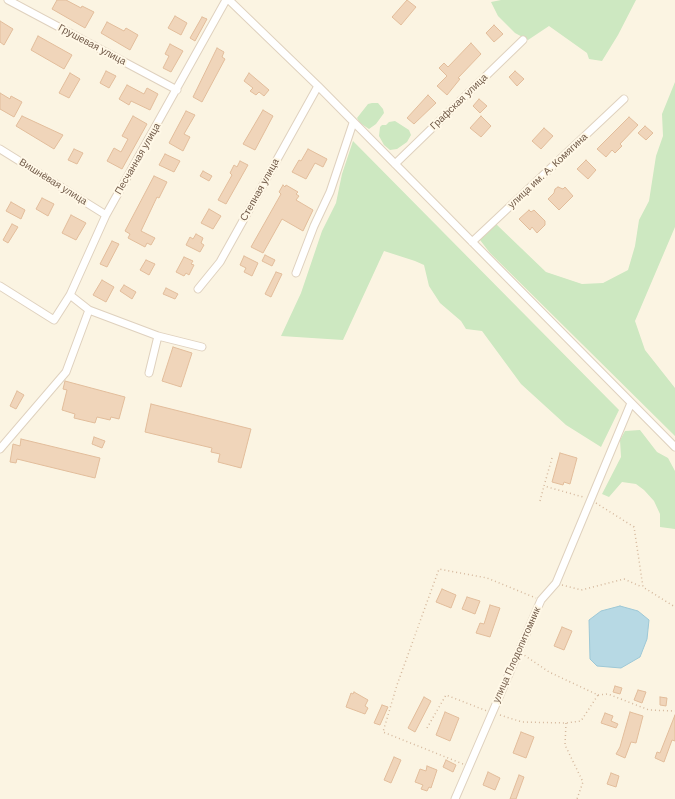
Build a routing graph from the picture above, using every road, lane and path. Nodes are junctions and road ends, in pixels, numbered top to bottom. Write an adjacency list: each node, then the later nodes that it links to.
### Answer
1 (8, 0): 6 (street, Грушевая улица)
2 (226, 0): 6 (street, Песчанная улица)
3 (229, 0): 5 (street)
4 (523, 40): 10 (street, Графская улица)
5 (318, 86): 8 (street); 15 (street, Степная улица)
6 (177, 90): 11 (street, Песчанная улица)
7 (624, 99): 12 (street, улица им. А. Комягина)
8 (353, 122): 10 (street); 13 (street)
9 (0, 148): 11 (street, Вишнёвая улица)
10 (395, 164): 12 (street)
11 (106, 215): 16 (street, Песчанная улица)
12 (472, 242): 21 (street)
13 (296, 273)
14 (0, 286): 16 (street, Песчанная улица)
15 (198, 289)
16 (70, 296): 17 (street)
17 (89, 310): 18 (street); 23 (street)
18 (158, 336): 19 (street); 20 (street)
19 (202, 347)
20 (149, 373)
21 (631, 403): 22 (street); 26 (street, улица Плодопитомник)
22 (675, 447)
23 (0, 449)
24 (552, 458): 25 (path)
25 (544, 486): 26 (path); 27 (path)
26 (591, 500): 28 (street, улица Плодопитомник); 29 (path)
27 (540, 501)
28 (556, 583): 29 (path); 30 (street, улица Плодопитомник)
29 (643, 587): 31 (path)
30 (542, 600): 32 (street, улица Плодопитомник); 38 (path)
31 (675, 607)
32 (519, 651): 33 (path); 35 (street, улица Плодопитомник)
33 (598, 695): 34 (path); 36 (path)
34 (675, 711)
35 (491, 712): 36 (path); 37 (path); 38 (street, улица Плодопитомник)
36 (566, 723): 40 (path)
37 (427, 728)
38 (469, 766): 39 (street, улица Плодопитомник)
39 (455, 799)
40 (577, 799)

